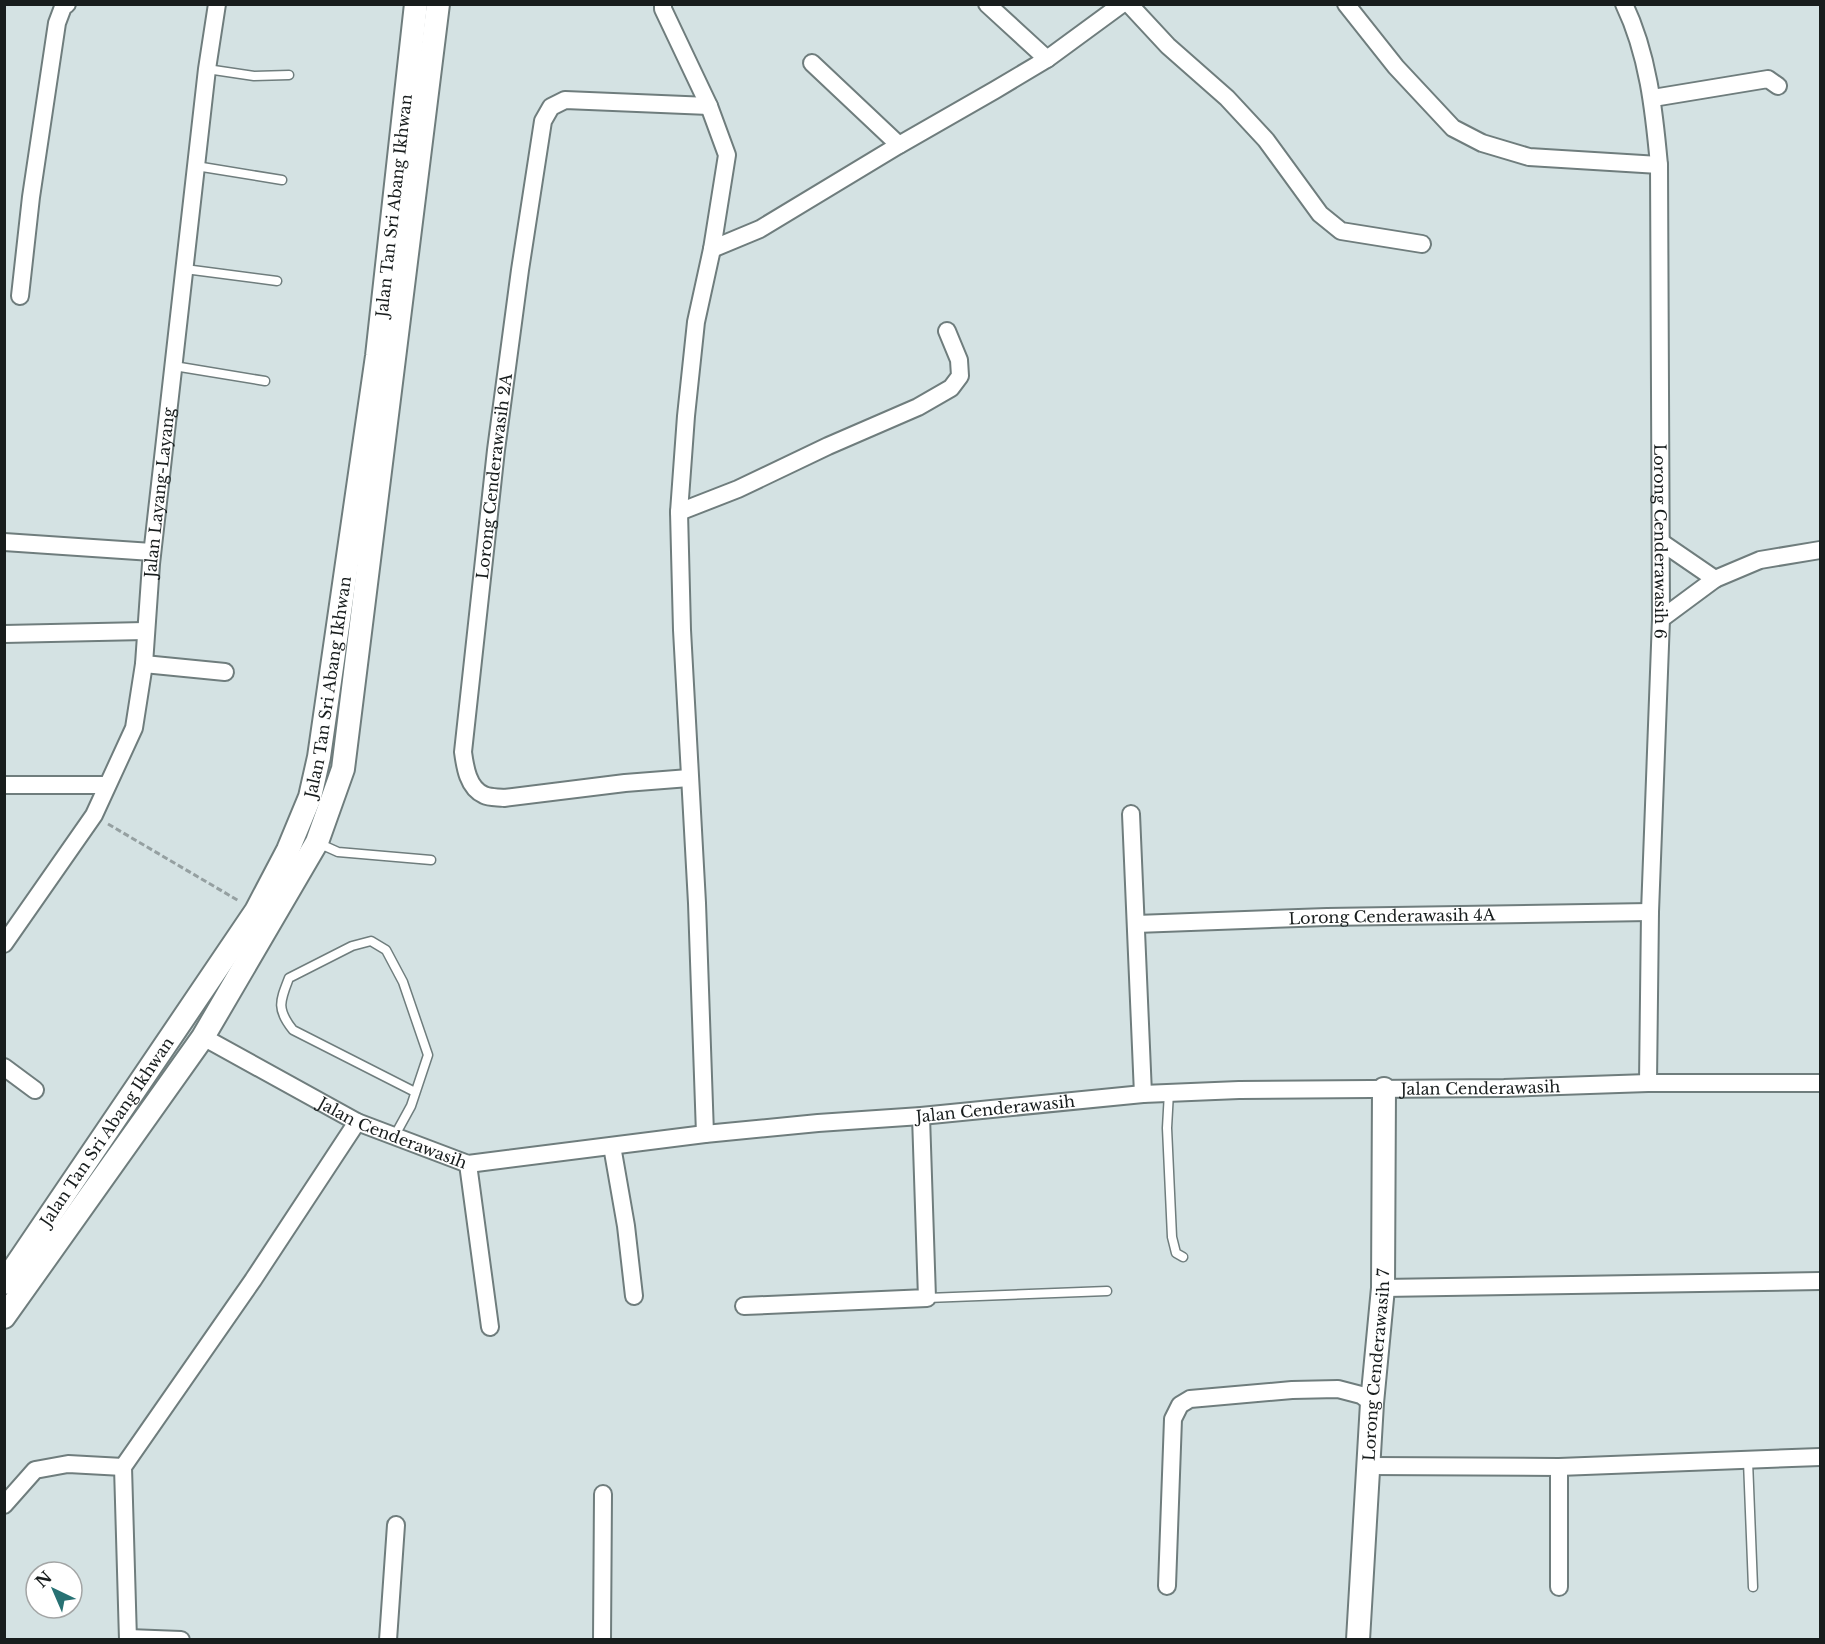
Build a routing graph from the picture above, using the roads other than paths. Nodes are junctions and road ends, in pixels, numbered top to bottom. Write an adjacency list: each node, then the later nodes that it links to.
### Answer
1 (66, 4): 26 (street)
2 (217, 4): 13 (street, Jalan Layang-Layang)
3 (416, 4): 67 (street, Jalan Tan Sri Abang Ikhwan)
4 (438, 4): 45 (street, Jalan Tan Sri Abang Ikhwan)
5 (663, 4): 17 (street)
6 (987, 4): 11 (street)
7 (1122, 4): 11 (street)
8 (1129, 4): 22 (street)
9 (1346, 4): 19 (street)
10 (1624, 4): 16 (street, Lorong Cenderawasih 6)
11 (1047, 59): 18 (street)
12 (812, 63): 18 (street)
13 (207, 69): 14 (lane); 20 (street, Jalan Layang-Layang)
14 (290, 75)
15 (1778, 86): 16 (street)
16 (1653, 98): 19 (street, Lorong Cenderawasih 6)
17 (710, 106): 23 (street); 41 (street, Lorong Cenderawasih 2A)
18 (898, 145): 23 (street)
19 (1659, 165): 32 (street, Lorong Cenderawasih 6)
20 (196, 166): 21 (lane); 24 (street, Jalan Layang-Layang)
21 (282, 180)
22 (1422, 244)
23 (712, 249): 30 (street)
24 (185, 269): 25 (lane); 28 (street, Jalan Layang-Layang)
25 (277, 281)
26 (20, 296)
27 (947, 331): 30 (street)
28 (174, 366): 29 (lane); 34 (street, Jalan Layang-Layang)
29 (265, 381)
30 (679, 512): 41 (street)
31 (4, 542): 34 (street)
32 (1661, 542): 35 (street); 36 (street, Lorong Cenderawasih 6)
33 (1821, 550): 35 (street)
34 (152, 552): 37 (street, Jalan Layang-Layang)
35 (1715, 579): 36 (street)
36 (1661, 619): 47 (street, Lorong Cenderawasih 6)
37 (145, 631): 38 (street); 39 (street, Jalan Layang-Layang)
38 (4, 634)
39 (144, 664): 40 (street); 43 (street, Jalan Layang-Layang)
40 (225, 672)
41 (689, 778): 61 (street)
42 (4, 785): 43 (street)
43 (106, 785): 49 (street, Jalan Layang-Layang)
44 (1131, 814): 48 (street)
45 (317, 842): 46 (lane); 50 (street, Jalan Tan Sri Abang Ikhwan)
46 (431, 860)
47 (1650, 912): 48 (street, Lorong Cenderawasih 4A); 52 (street, Lorong Cenderawasih 6)
48 (1136, 924): 58 (street)
49 (4, 944)
50 (203, 1037): 60 (street, Jalan Cenderawasih); 73 (street, Jalan Tan Sri Abang Ikhwan)
51 (4, 1067): 55 (street)
52 (1648, 1083): 53 (street, Jalan Cenderawasih); 54 (street, Jalan Cenderawasih)
53 (1821, 1083)
54 (1384, 1089): 57 (street, Jalan Cenderawasih); 68 (street, Lorong Cenderawasih 7)
55 (35, 1090)
56 (415, 1092): 56 (lane); 62 (lane)
57 (1169, 1092): 58 (street, Jalan Cenderawasih); 65 (lane)
58 (1143, 1094): 59 (street, Jalan Cenderawasih)
59 (921, 1116): 61 (street, Jalan Cenderawasih); 71 (street)
60 (357, 1122): 62 (street, Jalan Cenderawasih); 79 (street)
61 (705, 1134): 63 (street, Jalan Cenderawasih)
62 (394, 1137): 64 (street, Jalan Cenderawasih)
63 (612, 1146): 64 (street, Jalan Cenderawasih); 70 (street)
64 (468, 1164): 74 (street)
65 (1183, 1257)
66 (1821, 1281): 68 (street)
67 (4, 1283)
68 (1383, 1288): 75 (street, Lorong Cenderawasih 7)
69 (1107, 1290): 71 (lane)
70 (634, 1296)
71 (927, 1298): 72 (street)
72 (744, 1306)
73 (4, 1317)
74 (490, 1327)
75 (1372, 1402): 78 (street, Lorong Cenderawasih 7); 84 (street)
76 (1821, 1458): 77 (street)
77 (1748, 1461): 80 (street); 86 (lane)
78 (1368, 1466): 80 (street); 91 (street, Lorong Cenderawasih 7)
79 (123, 1467): 82 (street); 87 (street)
80 (1559, 1467): 85 (street)
81 (603, 1494): 90 (street)
82 (4, 1505)
83 (396, 1525): 89 (street)
84 (1167, 1586)
85 (1559, 1587)
86 (1753, 1587)
87 (128, 1639): 88 (street)
88 (180, 1640)
89 (388, 1640)
90 (602, 1640)
91 (1358, 1640)

